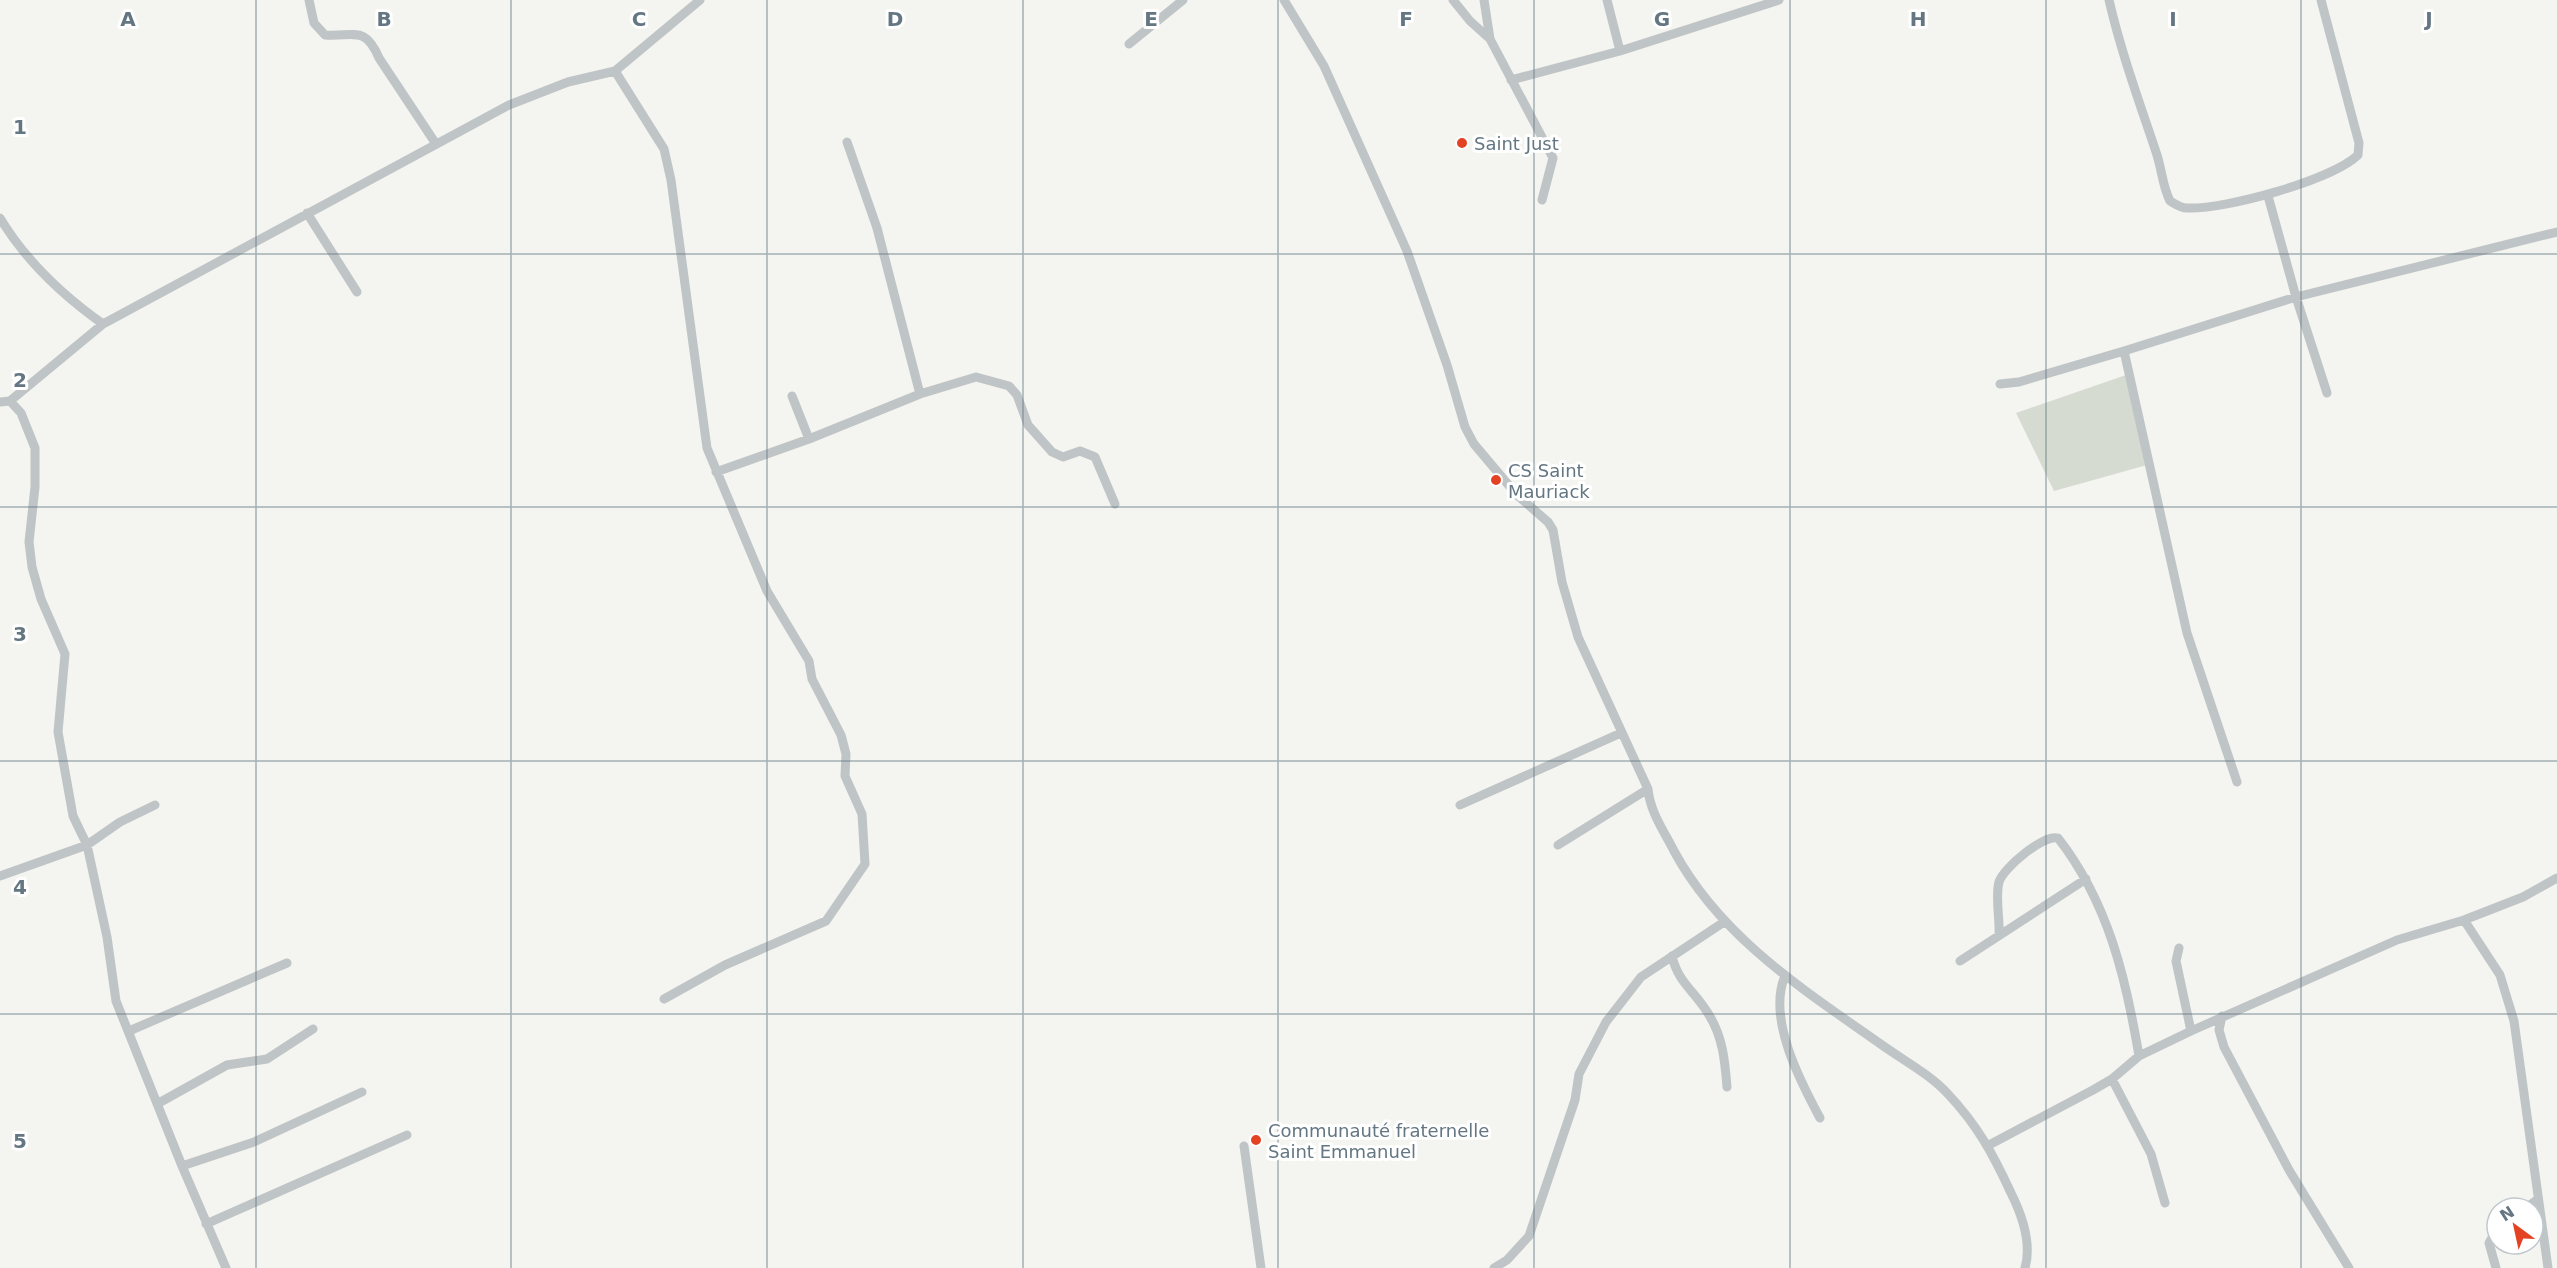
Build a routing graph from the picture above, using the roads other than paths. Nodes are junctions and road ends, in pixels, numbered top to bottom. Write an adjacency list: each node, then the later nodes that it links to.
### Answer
1 (309, 0): 17 (street)
2 (700, 0): 14 (street)
3 (1183, 0): 12 (street)
4 (1284, 0): 35 (street)
5 (1453, 0): 11 (street)
6 (1484, 0): 11 (street)
7 (1607, 0): 13 (street)
8 (1779, 0): 13 (street)
9 (2109, 0): 18 (street)
10 (2321, 0): 18 (street)
11 (1490, 39): 15 (street)
12 (1129, 44)
13 (1620, 51): 15 (street)
14 (615, 71): 17 (street); 33 (street)
15 (1511, 80): 19 (street)
16 (847, 142): 29 (street)
17 (436, 144): 20 (street)
18 (2268, 196): 24 (street)
19 (1542, 200)
20 (307, 213): 23 (street); 25 (street)
21 (0, 218): 25 (street)
22 (2557, 232): 24 (street)
23 (357, 292)
24 (2296, 297): 26 (street); 28 (street)
25 (103, 324): 31 (street)
26 (2124, 351): 27 (street); 36 (street)
27 (2001, 384)
28 (2327, 393)
29 (920, 394): 32 (street); 34 (street)
30 (792, 396): 32 (street)
31 (3, 400): 41 (street)
32 (809, 439): 33 (street)
33 (716, 472): 53 (street)
34 (1115, 504)
35 (1621, 733): 37 (street); 39 (street)
36 (2236, 782)
37 (1648, 789): 40 (street); 46 (street)
38 (155, 805): 41 (street)
39 (1460, 805)
40 (1558, 844)
41 (87, 845): 42 (street); 57 (street)
42 (0, 876)
43 (2557, 878): 45 (street)
44 (2086, 879): 47 (street); 47 (street); 58 (street)
45 (2464, 920): 54 (street); 68 (street)
46 (1724, 922): 49 (street); 52 (street)
47 (1999, 935): 50 (street)
48 (2179, 948): 56 (street)
49 (1672, 956): 60 (street); 74 (street)
50 (1960, 960)
51 (287, 963): 57 (street)
52 (1785, 976): 63 (street); 65 (street)
53 (664, 999)
54 (2223, 1016): 56 (street); 76 (street)
55 (313, 1029): 62 (street)
56 (2191, 1030): 58 (street)
57 (129, 1031): 62 (street)
58 (2139, 1056): 59 (street)
59 (2112, 1079): 65 (street); 69 (street)
60 (1727, 1087)
61 (362, 1092): 67 (street)
62 (157, 1104): 67 (street)
63 (1820, 1118)
64 (407, 1135): 70 (street)
65 (1989, 1145): 75 (street)
66 (1244, 1146): 73 (street)
67 (182, 1166): 70 (street)
68 (2536, 1196)
69 (2165, 1203)
70 (206, 1224): 72 (street)
71 (2545, 1249): 77 (street)
72 (226, 1268)
73 (1261, 1268)
74 (1494, 1268)
75 (2025, 1268)
76 (2349, 1268)
77 (2548, 1268)

